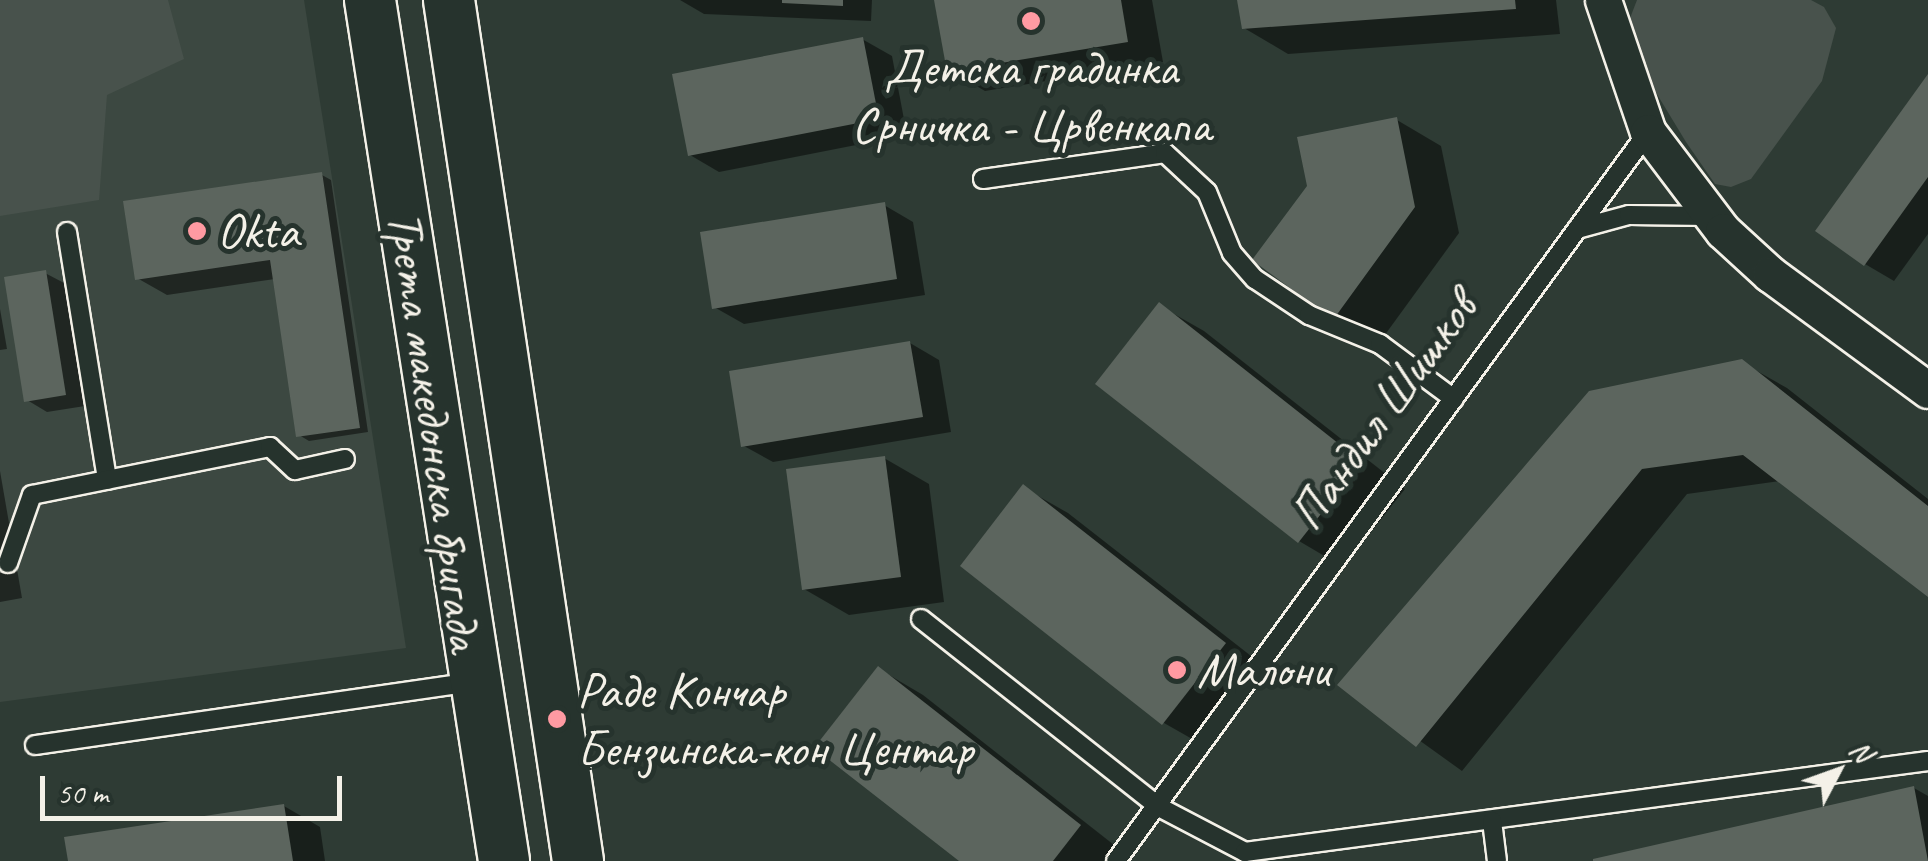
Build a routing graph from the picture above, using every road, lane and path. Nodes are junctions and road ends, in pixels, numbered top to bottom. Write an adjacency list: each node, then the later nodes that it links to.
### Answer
1 (370, 0): 15 (street, Трета македонска бригада)
2 (449, 0): 21 (street, Трета македонска бригада)
3 (1602, 0): 4 (street)
4 (1648, 132): 6 (street); 7 (lane, Пандил Шишков)
5 (983, 179): 10 (lane)
6 (1710, 216): 7 (lane); 9 (street)
7 (1577, 229): 10 (lane, Пандил Шишков)
8 (67, 232): 12 (lane)
9 (1928, 390)
10 (1454, 399): 18 (lane, Пандил Шишков)
11 (345, 459): 12 (lane)
12 (108, 480): 13 (lane)
13 (8, 563)
14 (921, 618): 18 (lane)
15 (472, 682): 16 (lane); 20 (street, Трета македонска бригада)
16 (35, 746)
17 (1928, 762): 19 (lane)
18 (1159, 807): 19 (lane); 22 (lane, Пандил Шишков)
19 (1492, 821): 23 (lane)
20 (504, 861)
21 (578, 861)
22 (1116, 861)
23 (1498, 861)

